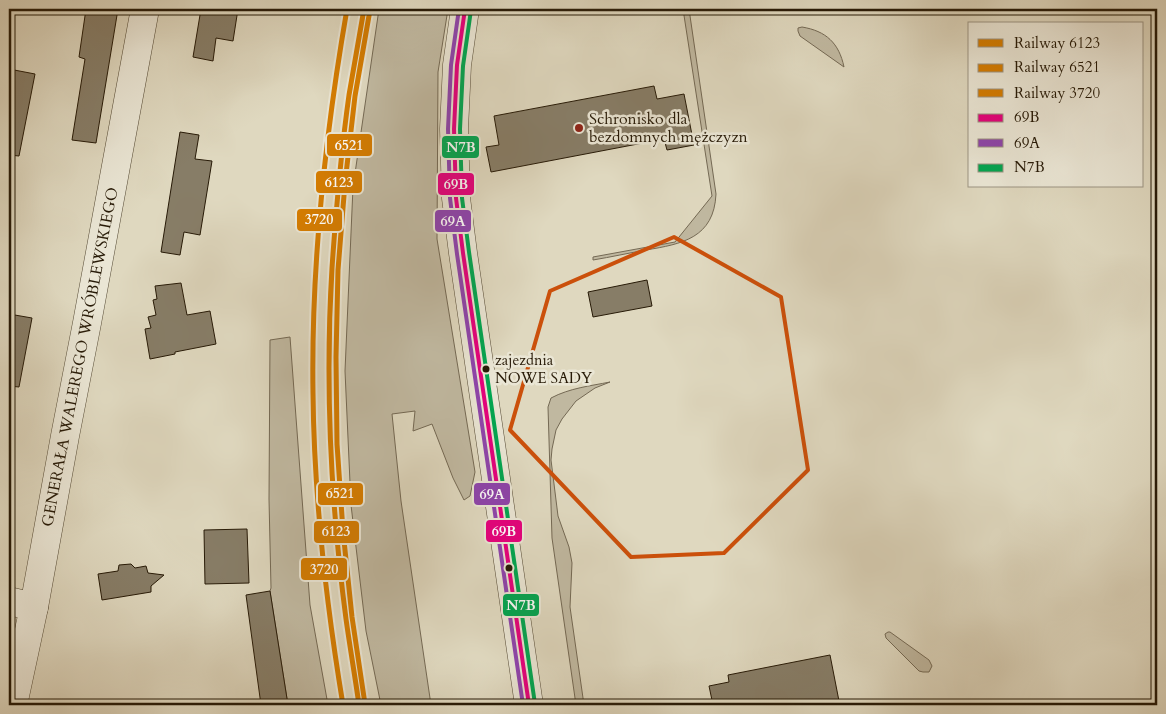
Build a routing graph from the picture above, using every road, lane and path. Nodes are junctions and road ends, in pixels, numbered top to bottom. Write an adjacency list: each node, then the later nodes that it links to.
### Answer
1 (145, 9): 3 (street, GENERAŁA WALEREGO WRÓBLEWSKIEGO)
2 (465, 9): 5 (street)
3 (21, 604): 4 (street, GENERAŁA WALEREGO WRÓBLEWSKIEGO)
4 (13, 705)
5 (529, 705)

